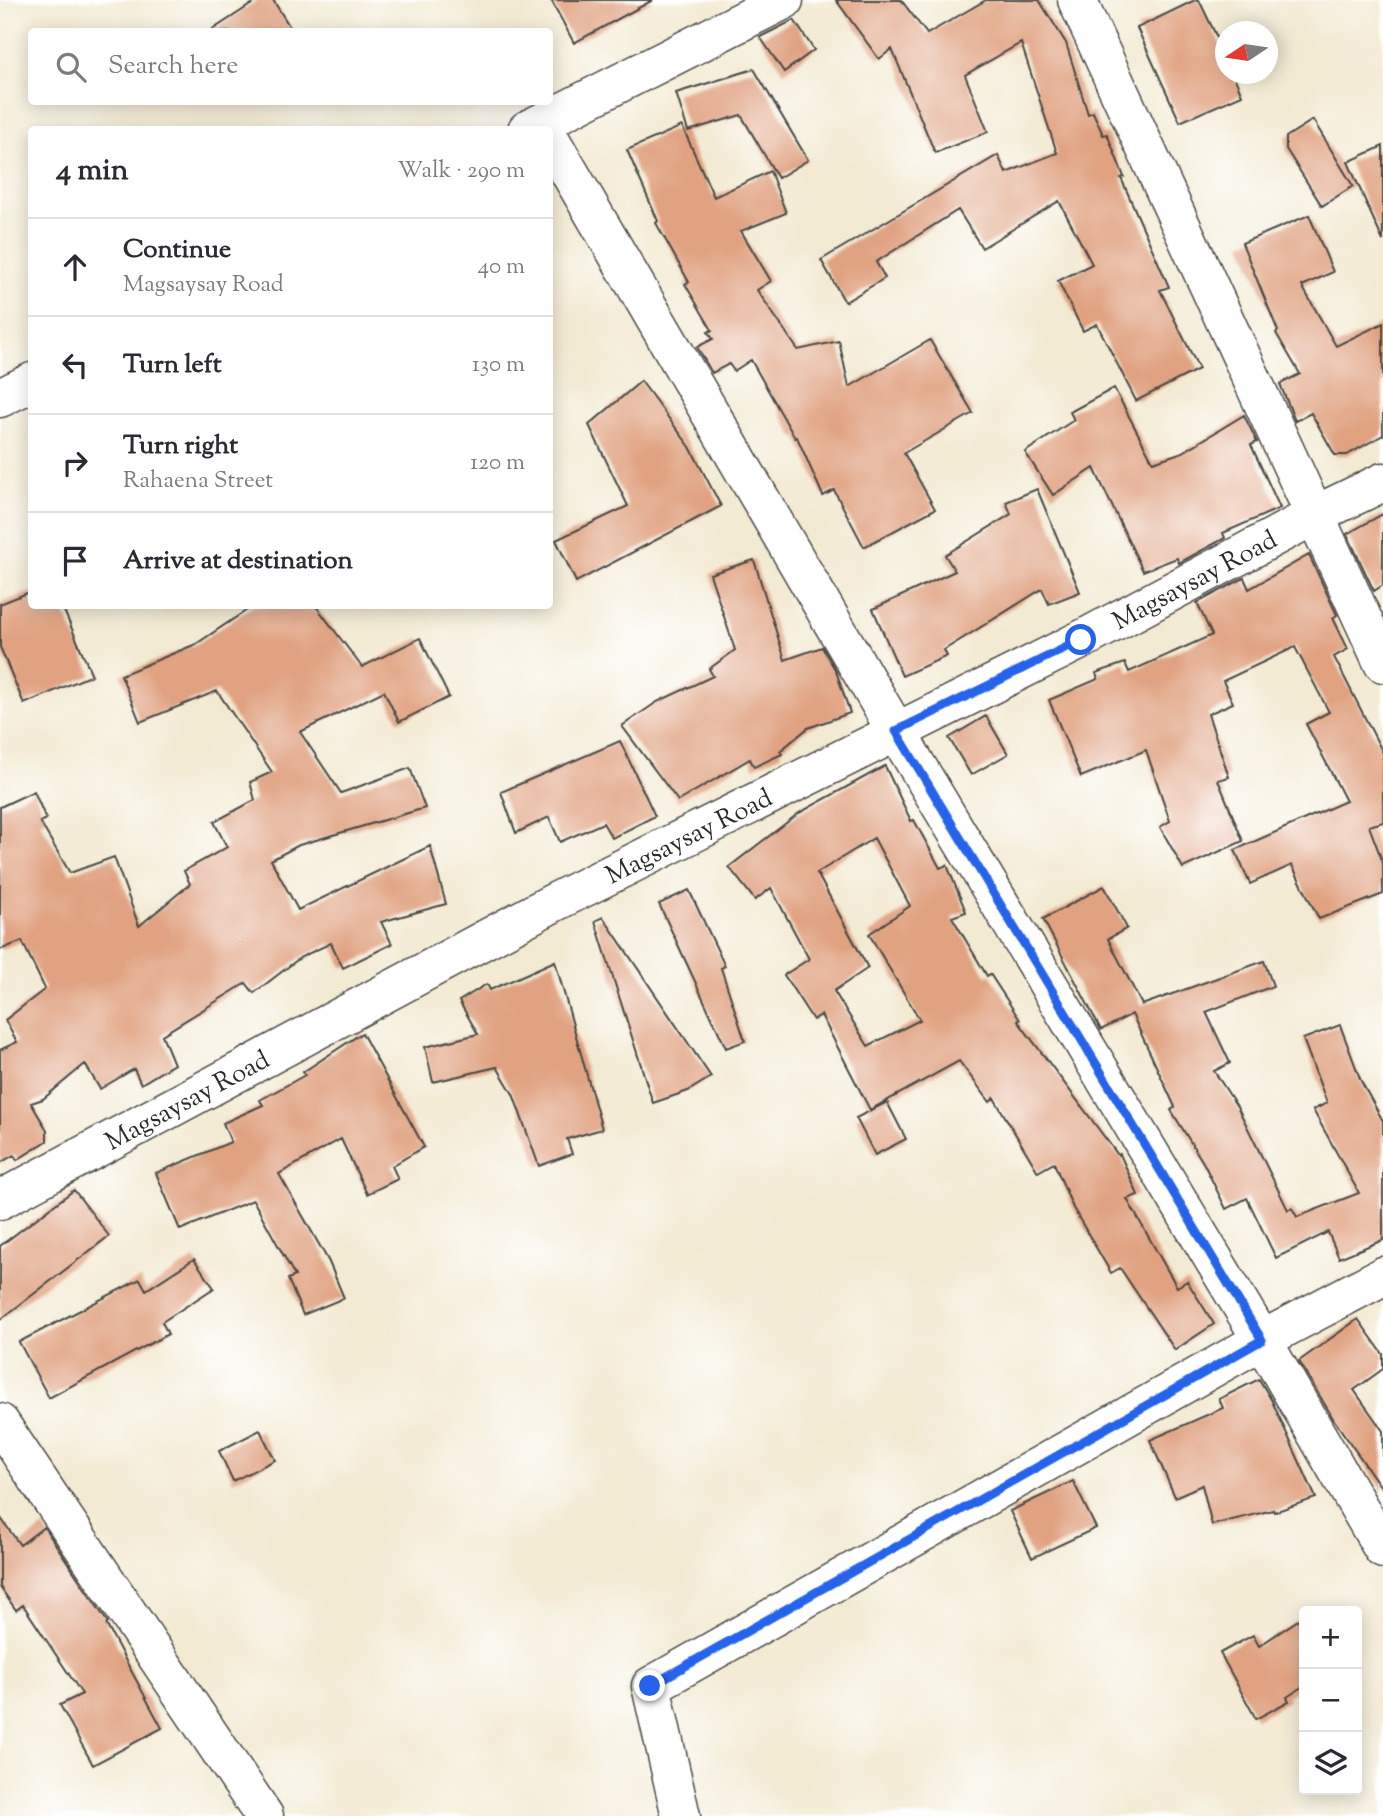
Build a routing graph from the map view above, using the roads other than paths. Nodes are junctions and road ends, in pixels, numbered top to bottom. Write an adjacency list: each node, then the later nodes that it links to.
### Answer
1 (783, 0): 3 (street)
2 (1077, 0): 8 (street)
3 (547, 126)
4 (553, 152): 10 (street)
5 (28, 384): 6 (street)
6 (0, 398)
7 (1383, 482): 8 (street, Magsaysay Road)
8 (1315, 515): 9 (street); 10 (street, Magsaysay Road)
9 (1383, 663)
10 (896, 731): 11 (street, Magsaysay Road); 13 (street)
11 (0, 1200)
12 (1383, 1276): 13 (street)
13 (1262, 1340): 15 (street); 17 (street)
14 (0, 1423): 16 (street)
15 (1383, 1549)
16 (264, 1816)
17 (681, 1816)

